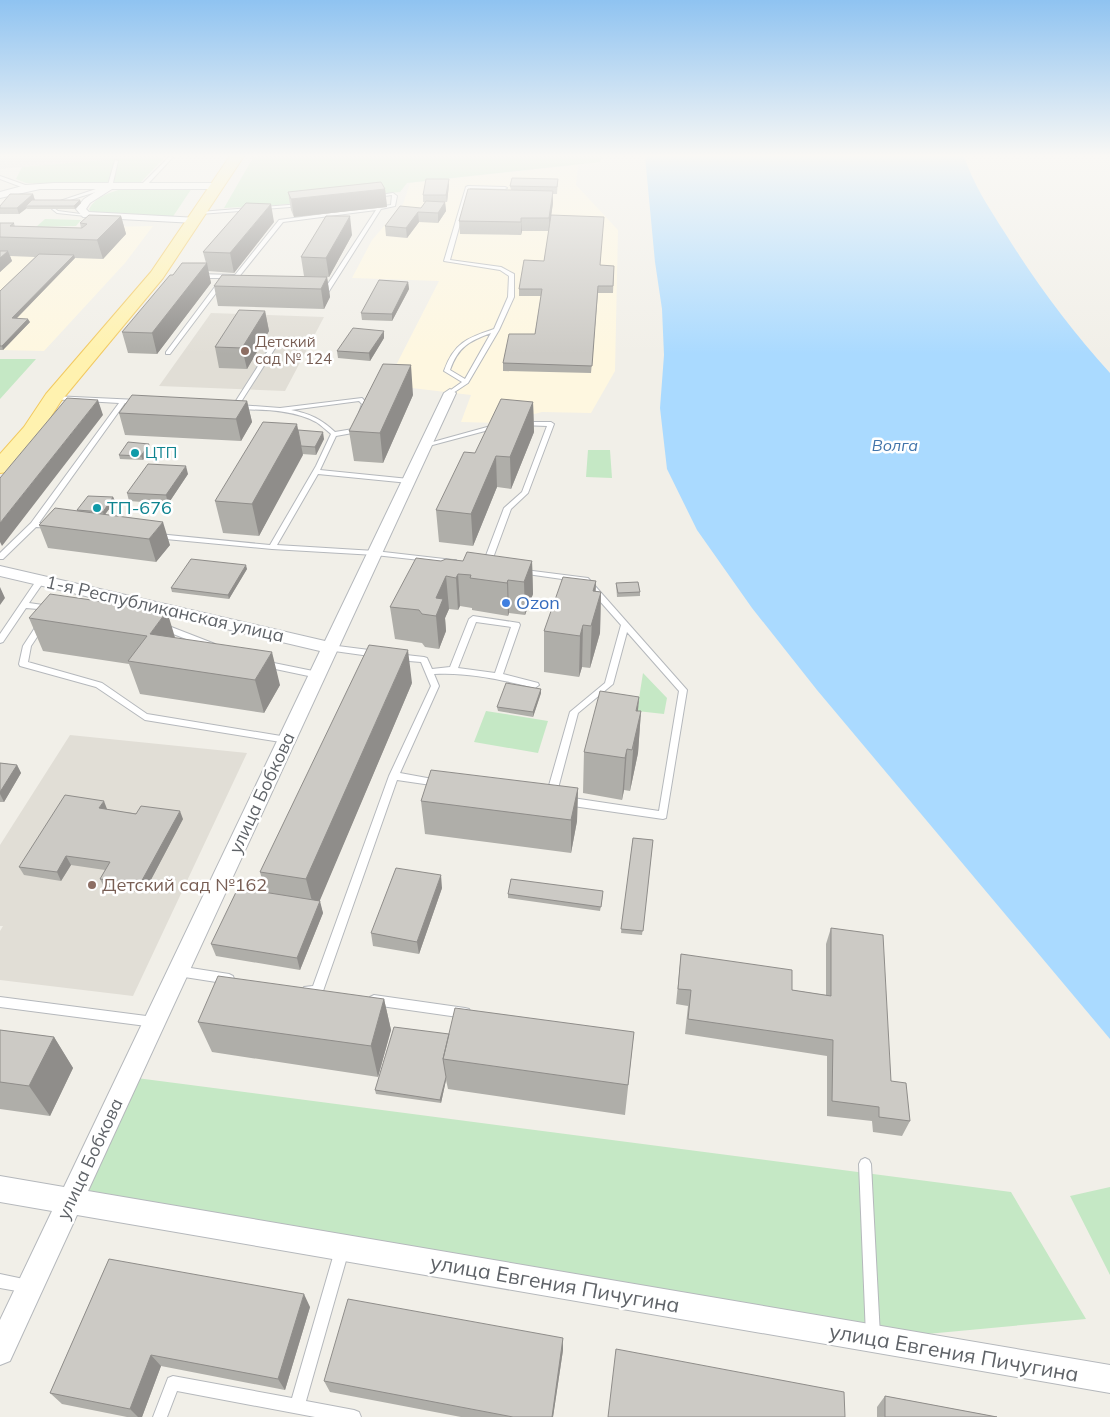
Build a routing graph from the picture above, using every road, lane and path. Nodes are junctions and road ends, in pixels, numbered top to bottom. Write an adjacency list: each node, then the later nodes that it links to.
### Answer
1 (195, 222): 20 (main road)
2 (280, 222): 7 (lane)
3 (371, 222): 10 (lane)
4 (458, 222): 14 (lane)
5 (190, 276): 6 (lane)
6 (225, 277): 7 (lane); 11 (lane)
7 (236, 277): 8 (lane)
8 (246, 277)
9 (324, 279): 10 (lane)
10 (334, 280): 13 (lane)
11 (213, 293): 12 (lane); 17 (lane)
12 (222, 293)
13 (315, 295)
14 (511, 297): 15 (lane, улица Бобкова)
15 (496, 330): 18 (lane, улица Бобкова); 18 (lane)
16 (276, 342): 24 (lane)
17 (168, 353)
18 (466, 382): 19 (lane, улица Бобкова)
19 (450, 393): 30 (street, улица Бобкова)
20 (53, 398): 21 (lane); 29 (main road); 31 (main road)
21 (123, 402): 22 (lane); 34 (lane)
22 (142, 402)
23 (226, 406): 24 (lane)
24 (235, 407): 25 (lane)
25 (274, 410): 28 (lane); 28 (lane)
26 (517, 424): 41 (lane)
27 (509, 425): 30 (lane)
28 (334, 434): 32 (lane)
29 (0, 443)
30 (425, 445): 33 (street, улица Бобкова)
31 (0, 467)
32 (316, 472): 33 (lane); 37 (lane)
33 (409, 481): 38 (street, улица Бобкова)
34 (34, 525): 35 (lane); 39 (lane)
35 (63, 528)
36 (153, 536): 37 (lane)
37 (272, 547): 38 (lane)
38 (375, 553): 40 (lane); 50 (street, улица Бобкова)
39 (0, 557)
40 (458, 563)
41 (486, 566)
42 (513, 570): 48 (lane)
43 (0, 571): 44 (street, 1-я Республиканская улица)
44 (42, 580): 45 (lane); 50 (street, 1-я Республиканская улица)
45 (24, 604): 46 (lane); 49 (lane)
46 (57, 609): 58 (lane)
47 (155, 623): 51 (lane)
48 (625, 624): 48 (lane)
49 (0, 640)
50 (330, 648): 54 (lane); 55 (street, улица Бобкова)
51 (218, 649)
52 (254, 662): 55 (lane)
53 (453, 670): 54 (lane); 56 (lane); 56 (lane)
54 (428, 672): 59 (lane)
55 (318, 675): 58 (street, улица Бобкова)
56 (498, 676): 57 (lane)
57 (536, 684)
58 (287, 740): 61 (street, улица Бобкова)
59 (394, 776): 60 (lane); 63 (lane)
60 (452, 784)
61 (178, 972): 62 (lane); 67 (street, улица Бобкова)
62 (241, 980)
63 (298, 989)
64 (366, 998): 66 (lane)
65 (0, 1002): 67 (lane)
66 (473, 1014)
67 (154, 1022): 70 (street, улица Бобкова)
68 (865, 1164): 74 (lane)
69 (0, 1189): 70 (street, улица Евгения Пичугина)
70 (70, 1201): 71 (street, улица Евгения Пичугина); 73 (street, улица Бобкова)
71 (342, 1248): 74 (street, улица Евгения Пичугина); 77 (lane)
72 (0, 1281): 73 (lane)
73 (30, 1286): 75 (street, улица Бобкова)
74 (873, 1338): 76 (street, улица Евгения Пичугина)
75 (0, 1351)
76 (1110, 1379)
77 (297, 1406): 78 (lane); 79 (lane)
78 (160, 1417)
79 (354, 1417)

